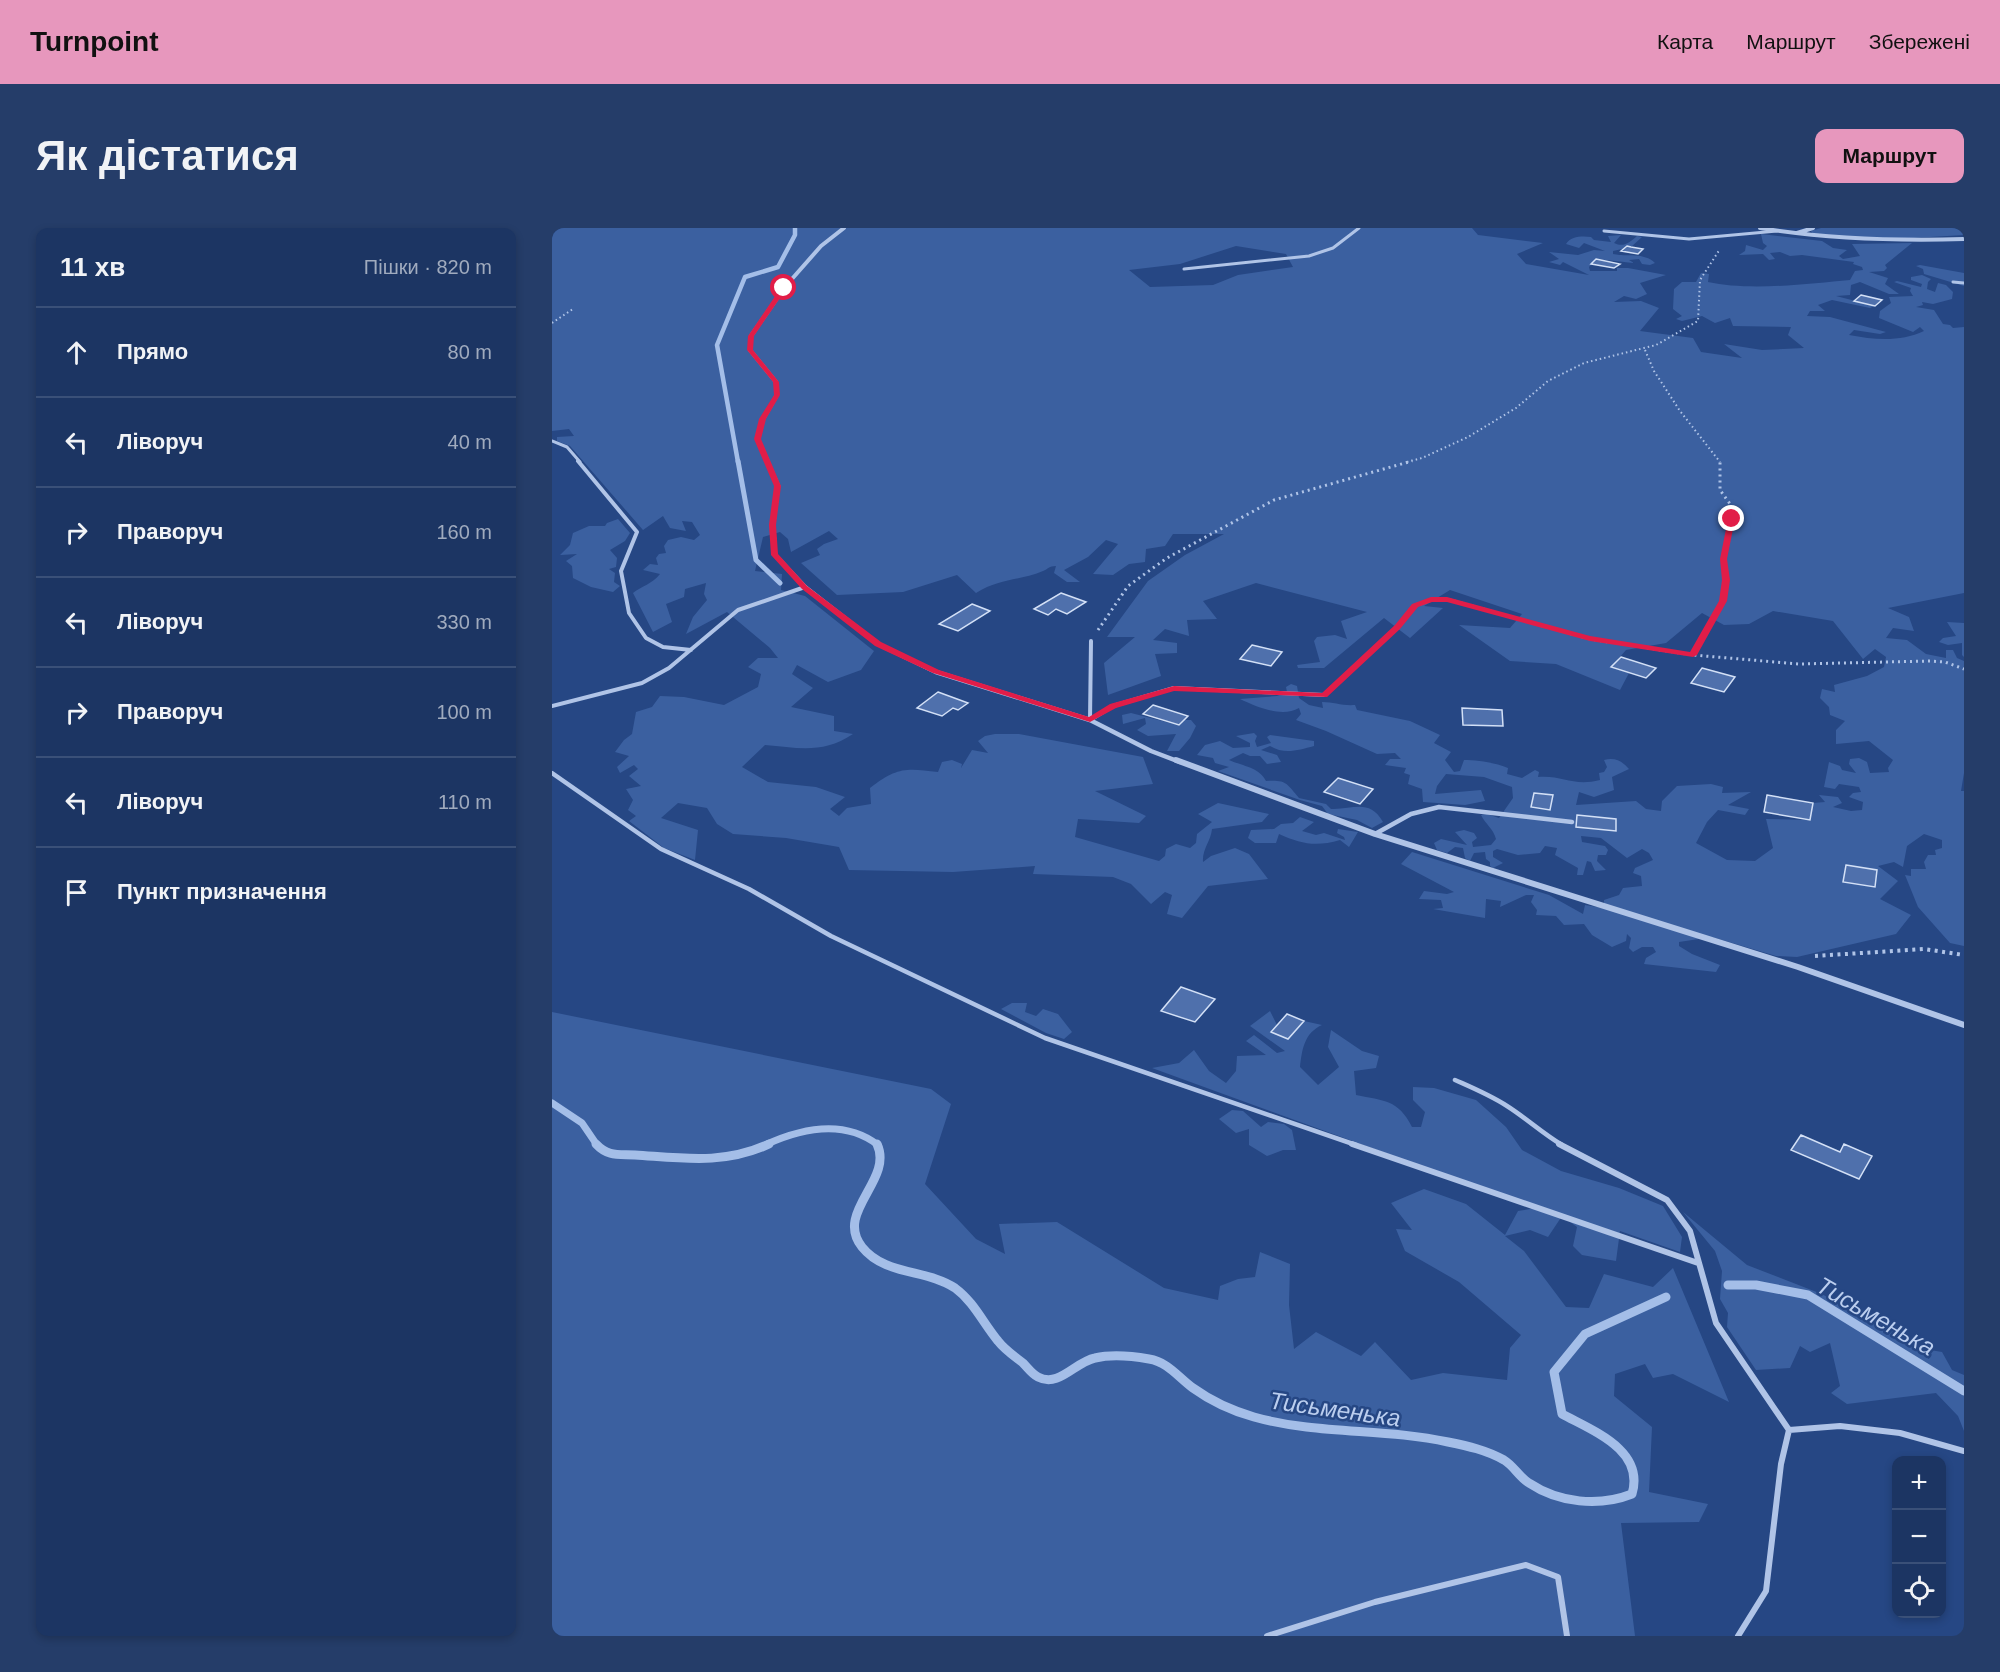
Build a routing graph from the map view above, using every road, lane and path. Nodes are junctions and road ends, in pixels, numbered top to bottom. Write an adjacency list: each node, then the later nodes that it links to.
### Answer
1 (844, 228): 17 (street)
2 (1359, 228): 10 (lane)
3 (1760, 228): 6 (street)
4 (1813, 228): 7 (street)
5 (1604, 231): 8 (lane)
6 (1777, 231): 7 (street); 8 (lane)
7 (1794, 233): 9 (street)
8 (1742, 235): 15 (path)
9 (1964, 239)
10 (1184, 269)
11 (1953, 282): 12 (lane)
12 (1964, 283)
13 (573, 309): 14 (path)
14 (552, 323)
15 (1645, 350): 18 (path); 20 (path)
16 (552, 441): 19 (lane)
17 (805, 587): 19 (lane); 24 (street)
18 (1091, 641): 24 (lane)
19 (690, 650): 23 (lane)
20 (1693, 655): 21 (path); 22 (path)
21 (1964, 669)
22 (1324, 695): 24 (lane)
23 (552, 706)
24 (1090, 720): 27 (street)
25 (552, 772): 32 (lane)
26 (1572, 822): 27 (lane)
27 (1375, 834): 29 (street)
28 (1964, 955): 29 (path)
29 (1798, 967): 30 (street)
30 (1964, 1025)
31 (1455, 1080): 32 (lane)
32 (1698, 1263): 33 (lane)
33 (1789, 1430): 34 (lane); 37 (lane)
34 (1964, 1451)
35 (1267, 1636): 36 (lane)
36 (1567, 1636)
37 (1738, 1636)

